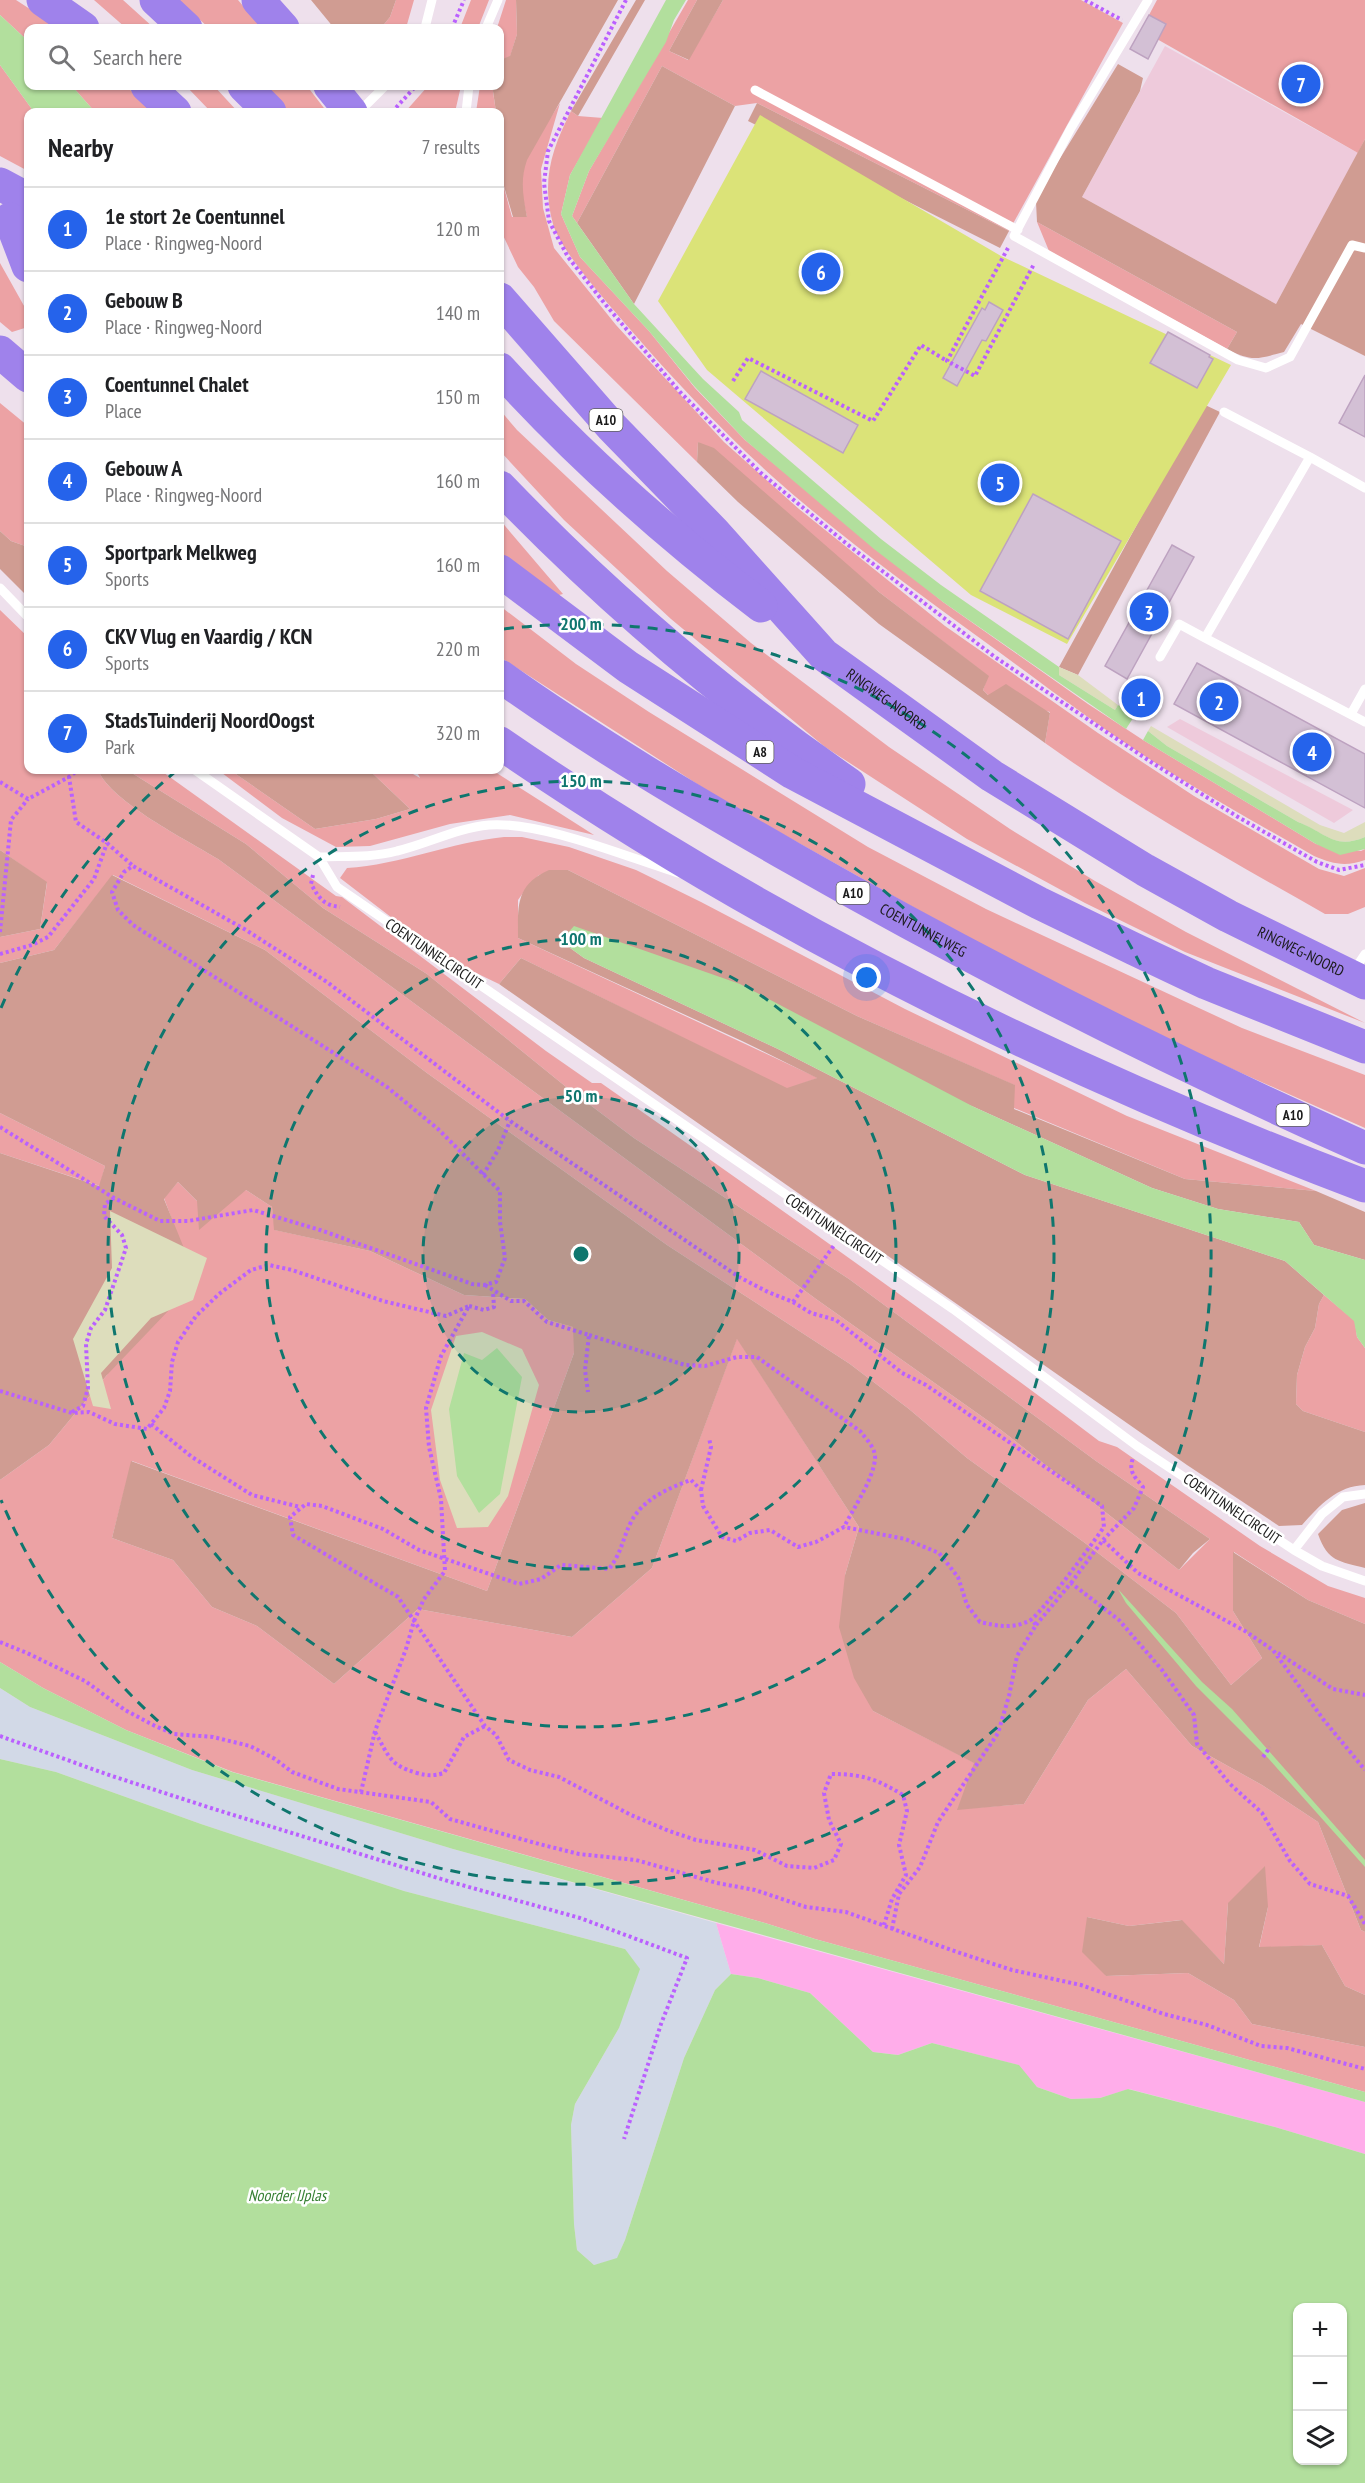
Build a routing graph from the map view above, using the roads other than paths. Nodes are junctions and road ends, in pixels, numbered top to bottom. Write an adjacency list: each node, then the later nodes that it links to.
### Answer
1 (43, 0): 7 (highway)
2 (156, 0): 8 (highway)
3 (258, 0): 9 (highway)
4 (432, 0): 10 (lane)
5 (498, 0): 11 (lane)
6 (1148, 0): 23 (lane)
7 (76, 24)
8 (182, 24)
9 (279, 24)
10 (426, 24)
11 (488, 24)
12 (151, 90): 18 (highway)
13 (248, 90): 19 (highway)
14 (375, 90): 17 (lane)
15 (469, 90): 20 (lane)
16 (755, 90): 23 (lane)
17 (344, 102)
18 (171, 108)
19 (266, 108)
20 (467, 108)
21 (0, 184): 22 (highway)
22 (17, 217): 24 (highway)
23 (1016, 233): 25 (lane)
24 (24, 248)
25 (1365, 248)
26 (504, 301): 38 (highway, RINGWEG-NOORD / A10)
27 (0, 360): 28 (lane)
28 (16, 360)
29 (504, 373): 38 (highway)
30 (1224, 412): 31 (lane)
31 (1310, 457): 32 (lane); 37 (lane)
32 (1365, 488)
33 (504, 491): 48 (highway)
34 (504, 575): 48 (highway, A8)
35 (0, 588): 36 (lane)
36 (24, 612)
37 (1205, 638): 39 (lane); 42 (lane)
38 (824, 655): 49 (highway, RINGWEG-NOORD / A10)
39 (1160, 657)
40 (504, 679): 51 (highway, COENTUNNELWEG / A10)
41 (1365, 689): 42 (lane)
42 (1351, 714): 43 (lane)
43 (1365, 722)
44 (504, 746): 47 (highway, A10)
45 (201, 774): 46 (lane, COENTUNNELCIRCUIT)
46 (319, 856): 47 (lane); 54 (lane, COENTUNNELCIRCUIT)
47 (735, 892): 52 (highway, A10)
48 (1039, 903): 50 (highway)
49 (1360, 971)
50 (1365, 1047)
51 (1365, 1148)
52 (1365, 1186)
53 (1365, 1494): 54 (lane)
54 (1294, 1550): 55 (lane, COENTUNNELCIRCUIT)
55 (1365, 1581)

